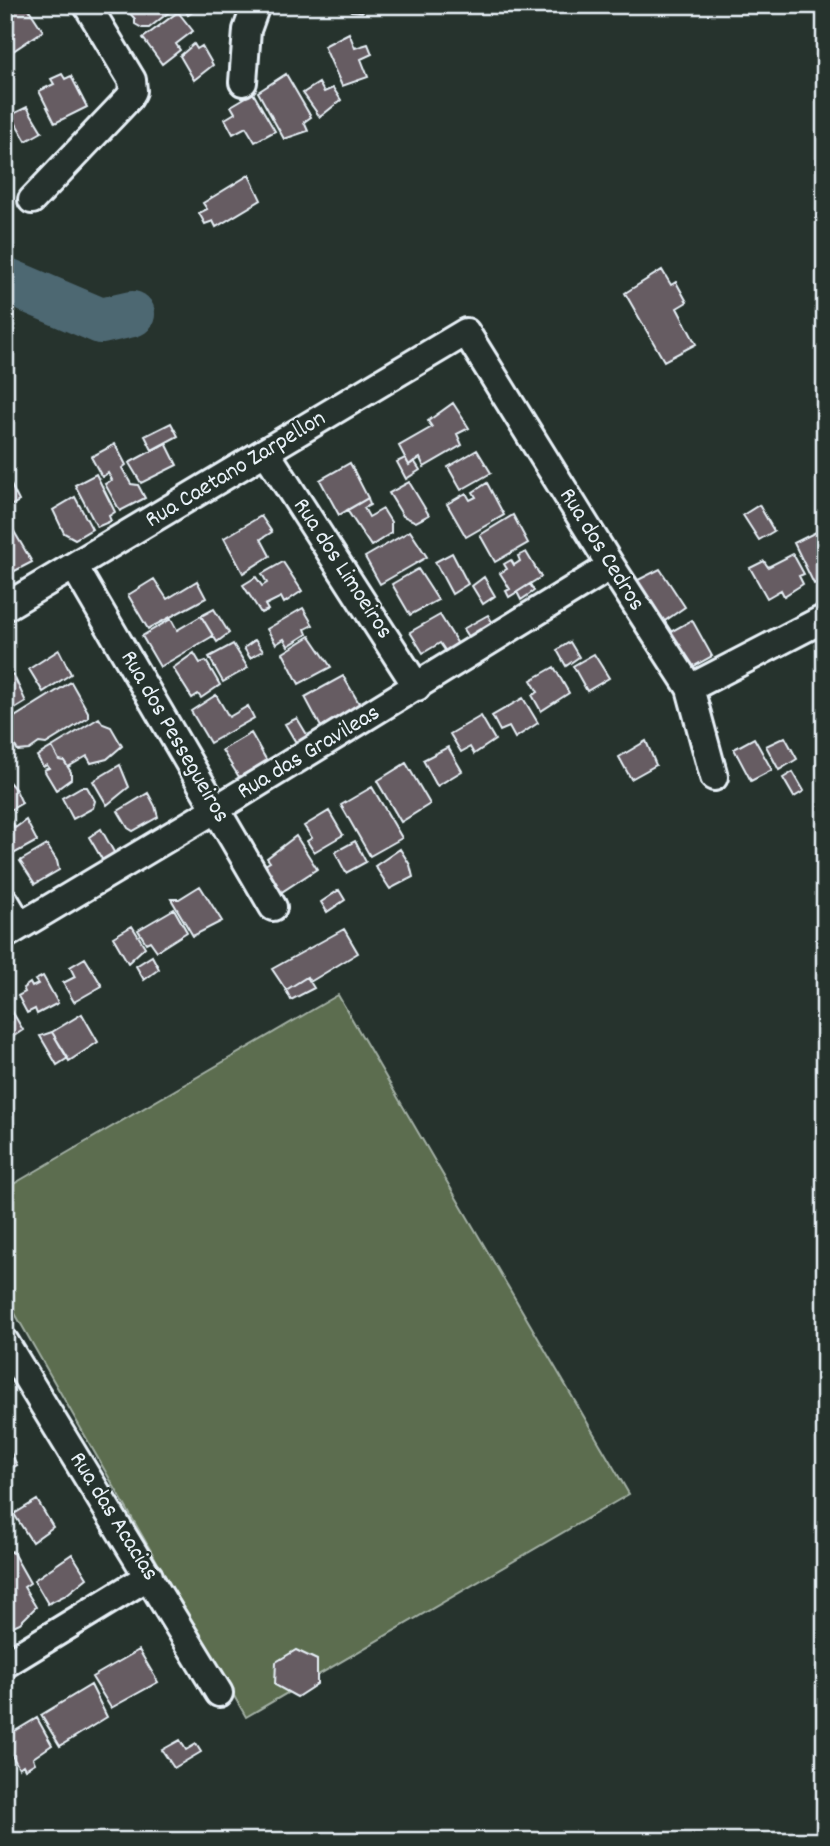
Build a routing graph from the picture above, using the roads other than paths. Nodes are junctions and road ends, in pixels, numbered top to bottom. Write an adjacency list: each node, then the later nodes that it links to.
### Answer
1 (87, 5): 4 (street)
2 (256, 5): 3 (street)
3 (243, 82)
4 (32, 200)
5 (466, 332): 6 (street, Rua Caetano Zarpellon); 8 (street, Rua dos Cedros)
6 (266, 452): 7 (street, Rua Caetano Zarpellon); 11 (street, Rua dos Limoeiros)
7 (74, 566): 9 (street, Rua Caetano Zarpellon); 14 (street, Rua dos Pessegueiros)
8 (611, 566): 11 (street, Rua das Gravileas); 12 (street, Rua dos Cedros)
9 (5, 607)
10 (825, 618): 12 (street)
11 (417, 687): 14 (street, Rua das Gravileas)
12 (690, 688): 13 (street, Rua dos Cedros)
13 (714, 777)
14 (216, 809): 16 (street, Rua dos Pessegueiros); 17 (street, Rua das Gravileas)
15 (5, 901): 17 (street)
16 (273, 907)
17 (13, 930)
18 (5, 1342): 19 (street, Rua das Acacias)
19 (149, 1576): 20 (street); 21 (street, Rua das Acacias)
20 (5, 1664)
21 (219, 1693)

